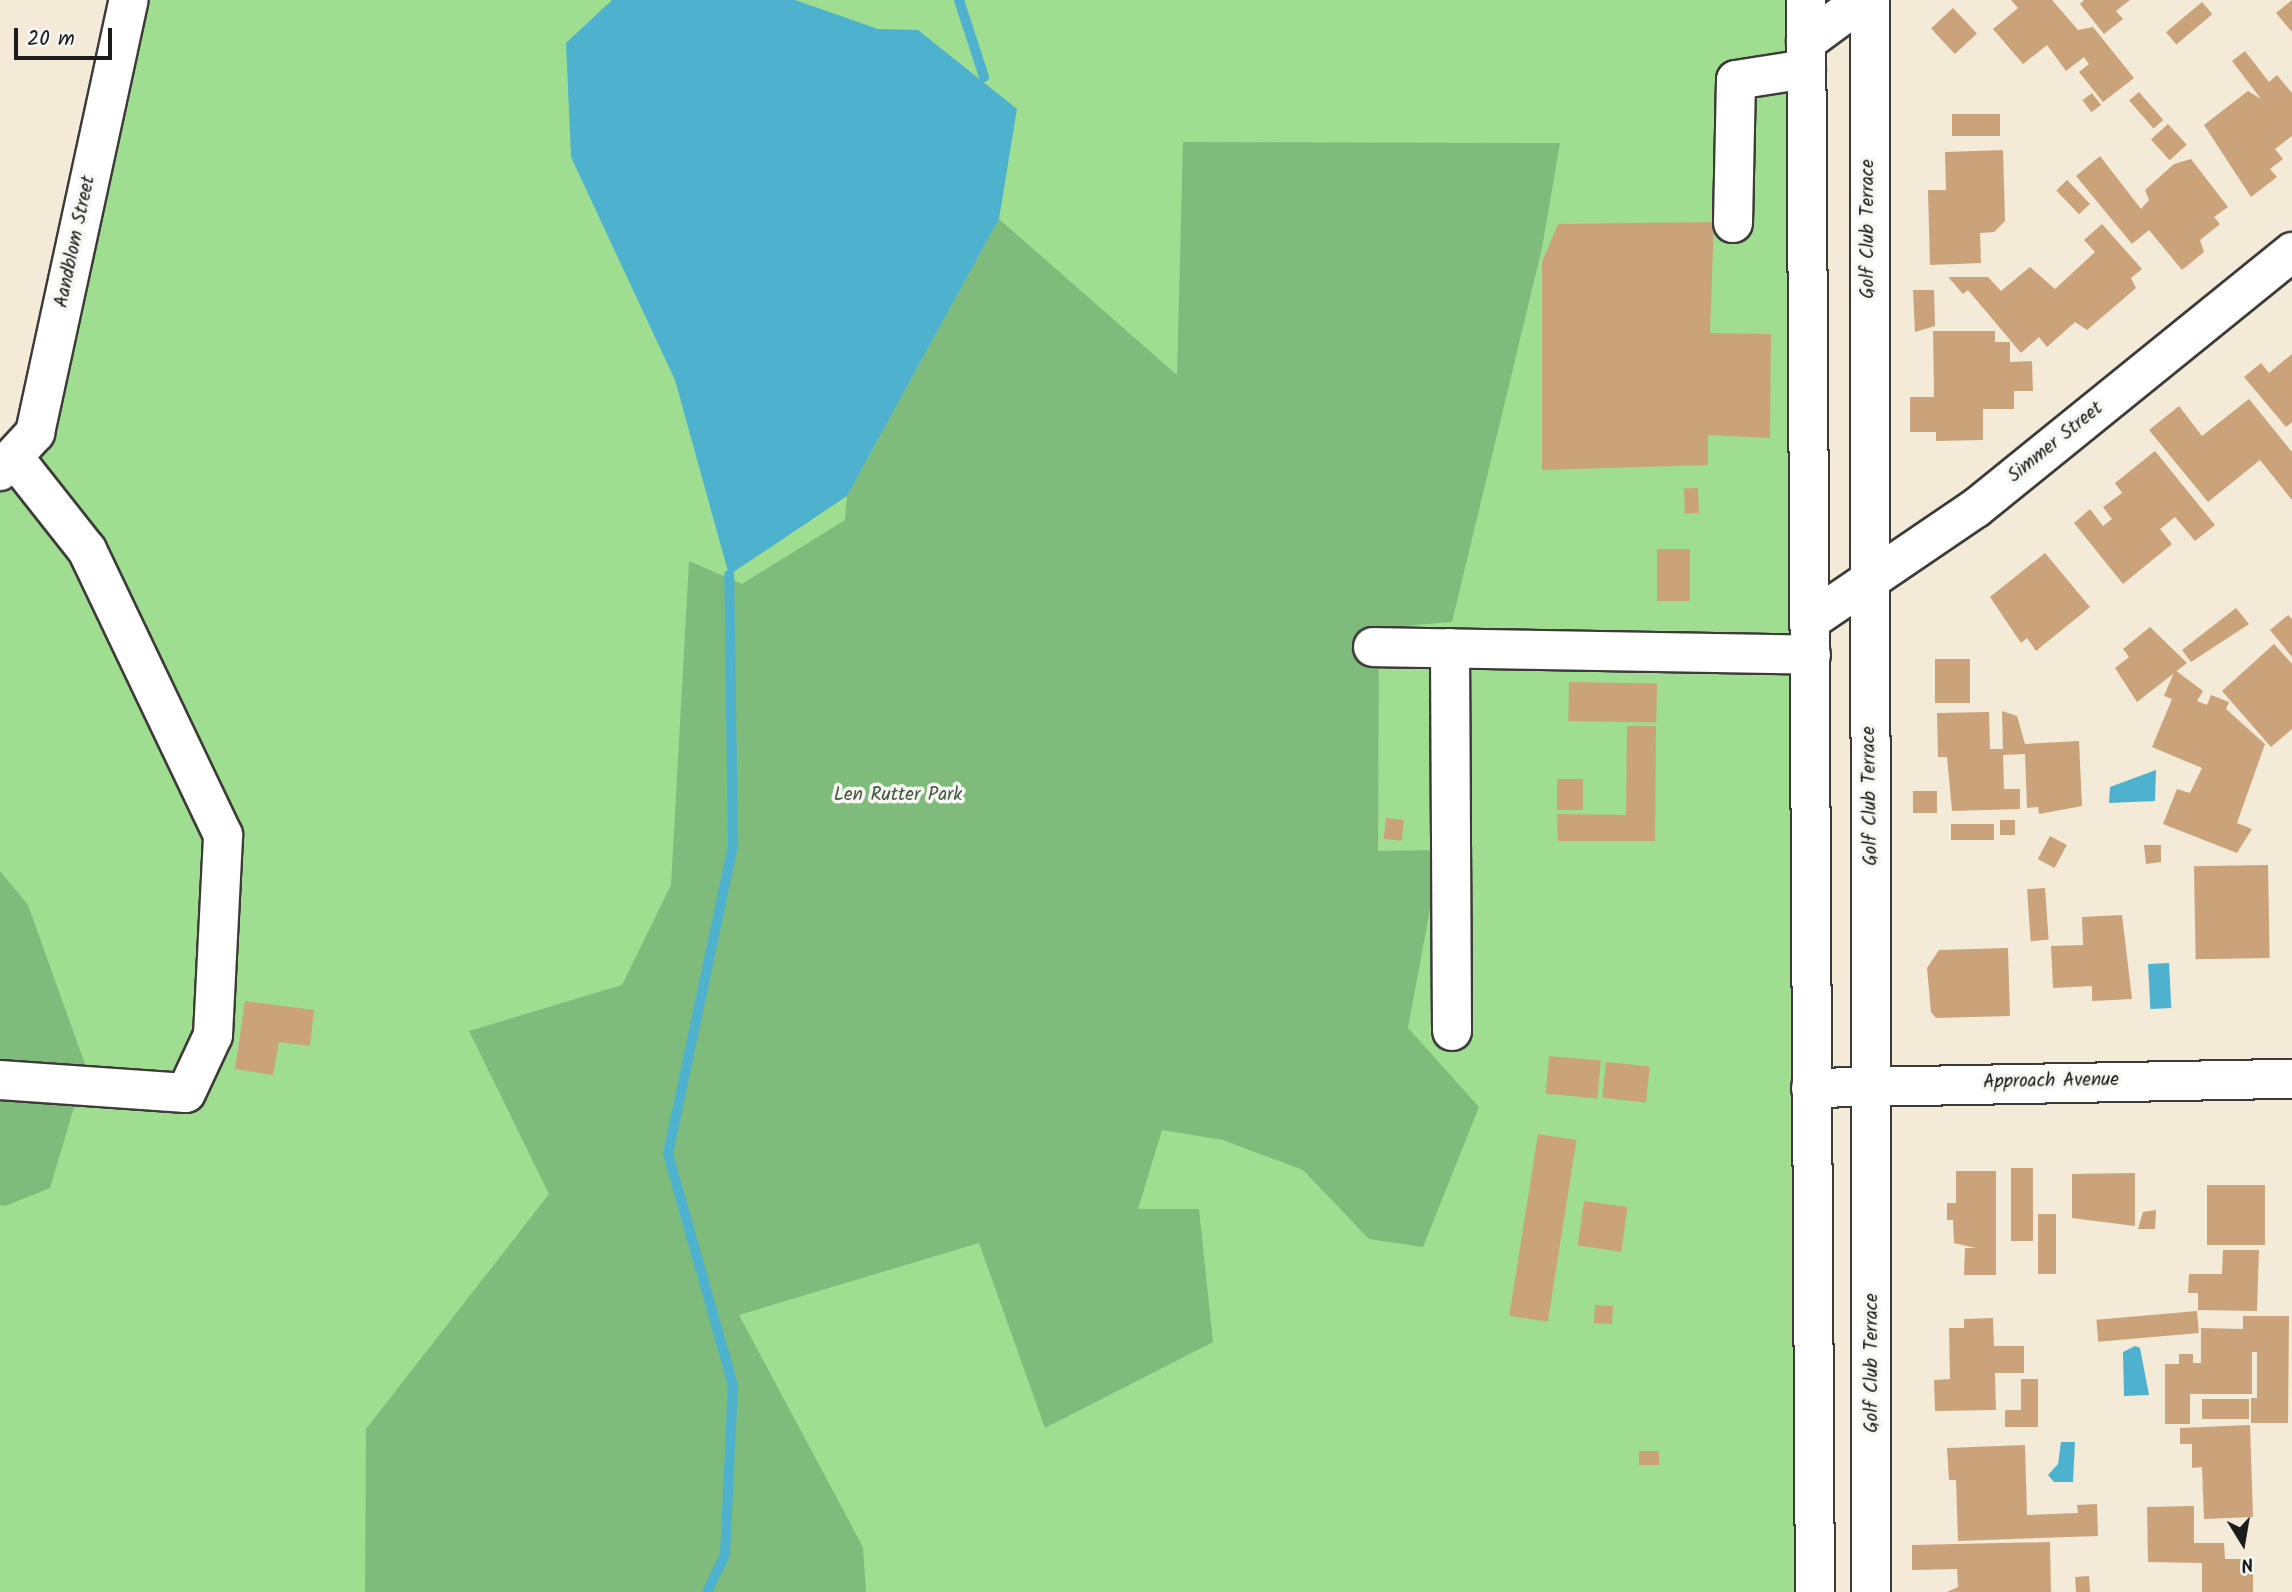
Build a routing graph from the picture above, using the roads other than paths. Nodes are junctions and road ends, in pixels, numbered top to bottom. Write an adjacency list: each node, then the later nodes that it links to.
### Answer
1 (129, 0): 8 (street, Aandblom Street)
2 (1806, 0): 5 (street)
3 (1863, 0): 5 (street)
4 (1870, 0): 9 (street, Golf Club Terrace)
5 (1806, 55): 6 (street); 10 (street)
6 (1733, 223)
7 (2292, 252): 9 (street, Simmer Street)
8 (8, 465): 15 (street)
9 (1869, 578): 10 (street, Simmer Street); 16 (street, Golf Club Terrace)
10 (1811, 637): 12 (street); 17 (street)
11 (1373, 647): 12 (street)
12 (1450, 648): 13 (street)
13 (1452, 1031)
14 (2292, 1079): 16 (street, Approach Avenue)
15 (0, 1080)
16 (1875, 1083): 17 (street, Approach Avenue); 19 (street, Golf Club Terrace)
17 (1811, 1088): 18 (street)
18 (1815, 1592)
19 (1871, 1592)

